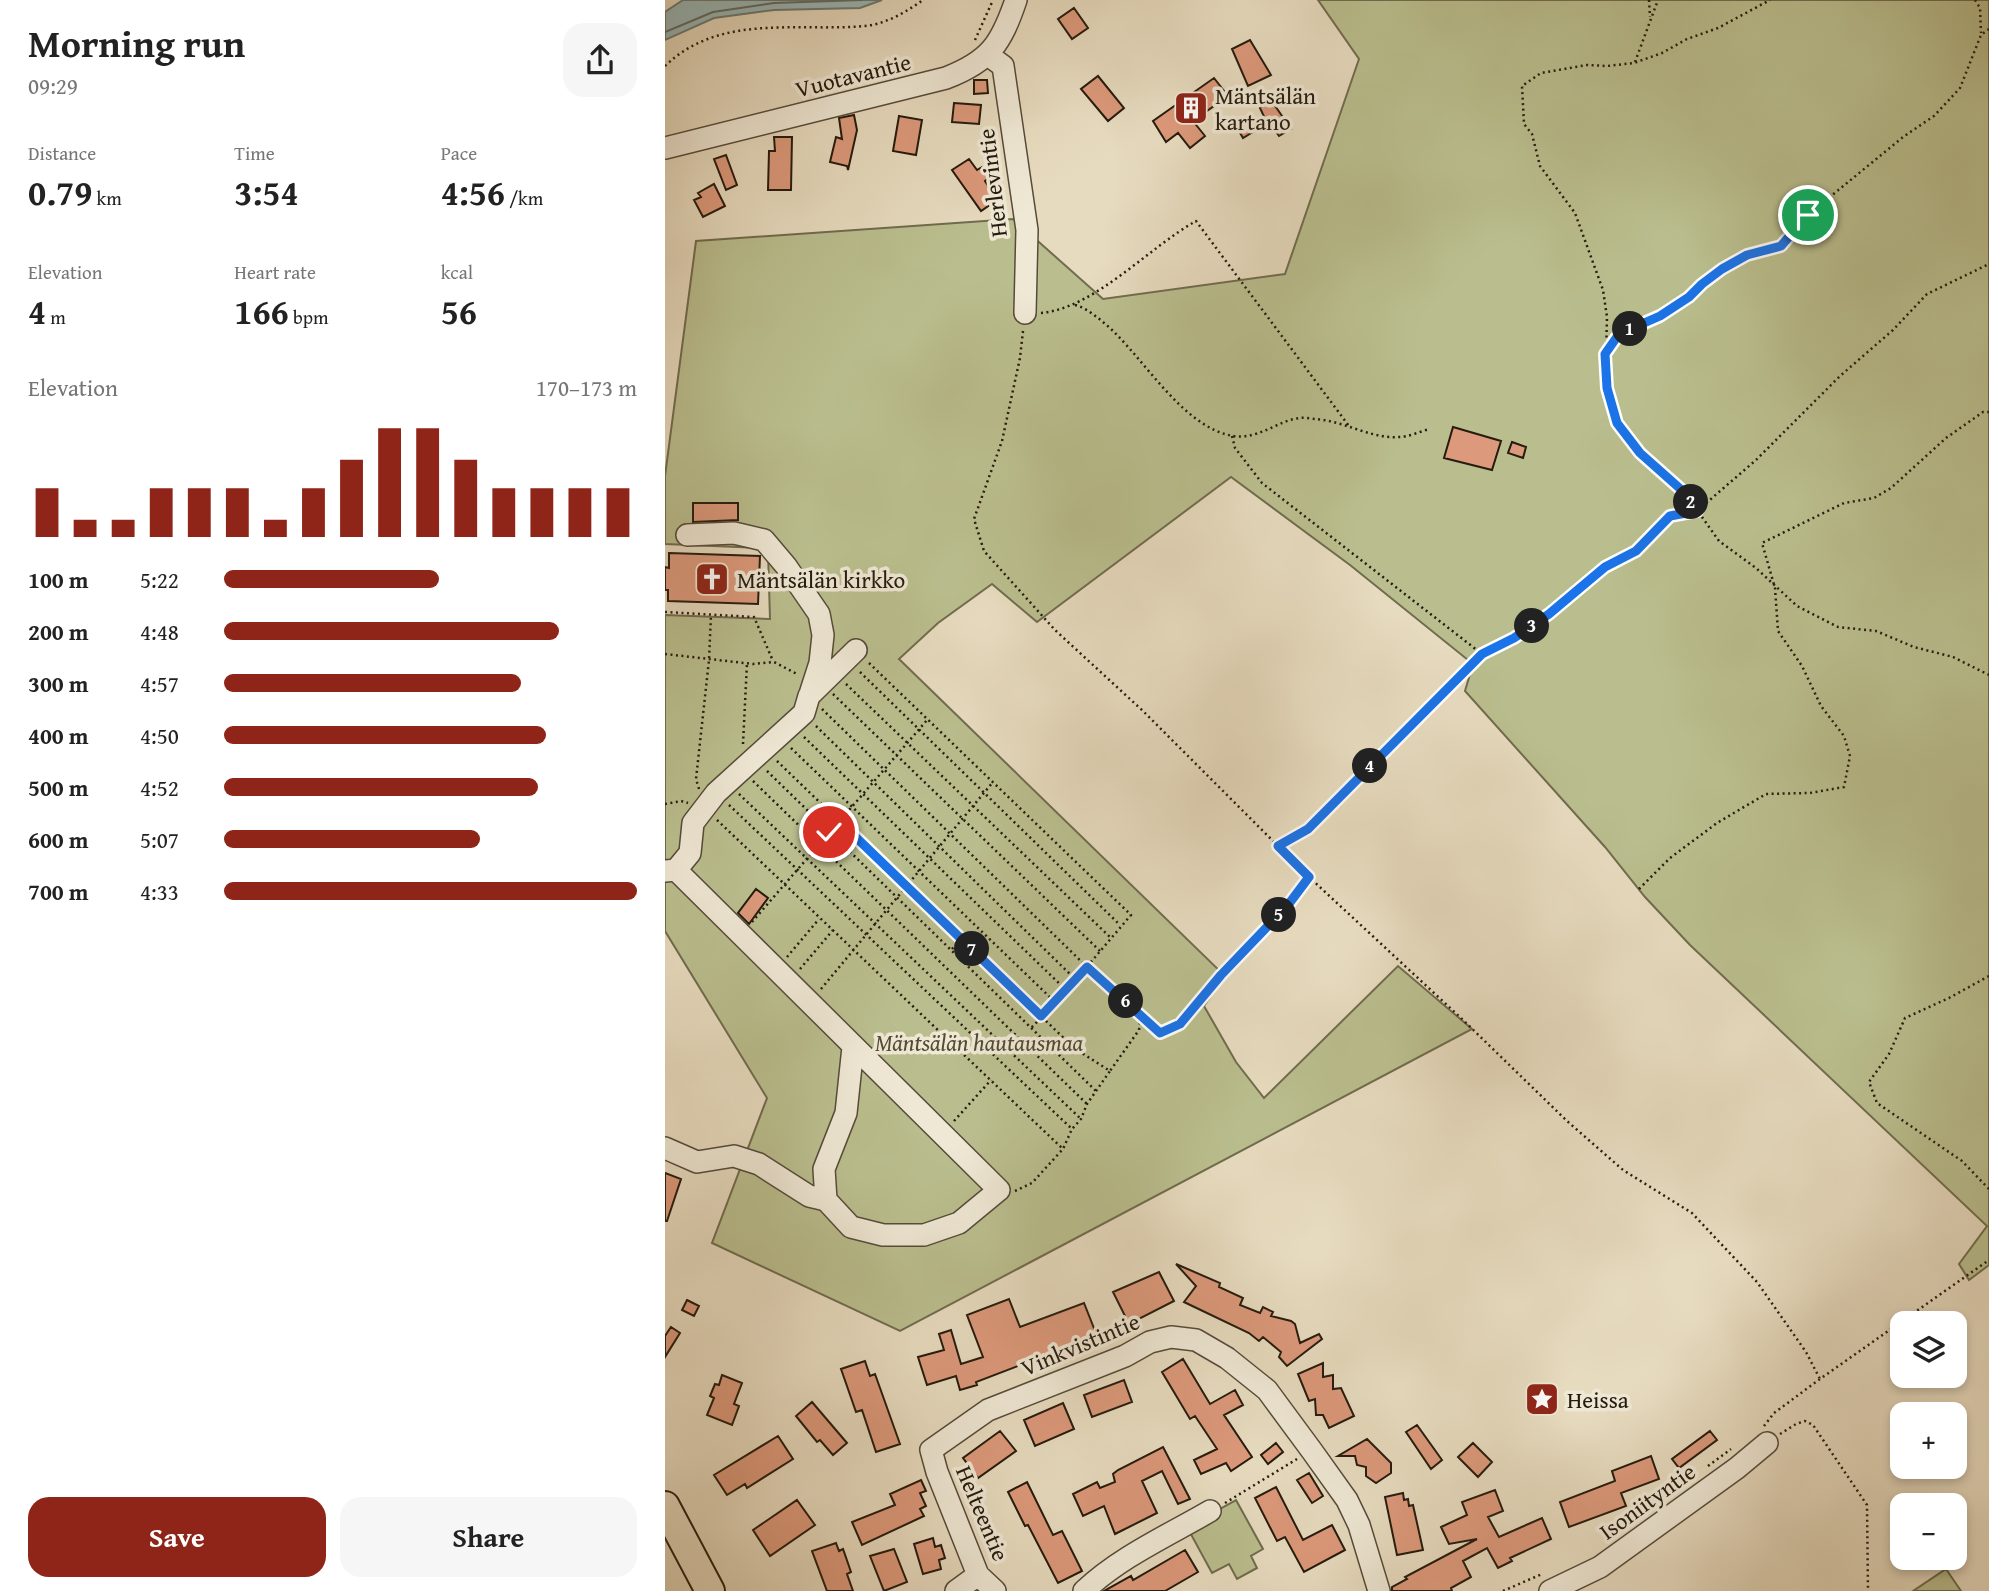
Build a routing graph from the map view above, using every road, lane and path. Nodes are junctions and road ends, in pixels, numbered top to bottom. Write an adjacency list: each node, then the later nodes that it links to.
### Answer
1 (923, 0): 13 (path)
2 (993, 0): 11 (path)
3 (1016, 0): 11 (street, Vuotavantie)
4 (1649, 0): 8 (path)
5 (1658, 0): 8 (path)
6 (1770, 0): 12 (path)
7 (1975, 0): 10 (path)
8 (1650, 20): 12 (path)
9 (1989, 29): 10 (path)
10 (1981, 35): 18 (path)
11 (982, 47): 14 (street, Vuotavantie); 17 (street, Herlevintie)
12 (1634, 63): 18 (path)
13 (665, 66)
14 (665, 148)
15 (1989, 264): 23 (path)
16 (1075, 305): 17 (path); 20 (path); 22 (path)
17 (1025, 313): 44 (path)
18 (1605, 354): 23 (path)
19 (1989, 412): 25 (path)
20 (1349, 426): 21 (path); 22 (path)
21 (1430, 429)
22 (1232, 436): 29 (path)
23 (1697, 511): 25 (path); 29 (path)
24 (687, 535): 35 (street)
25 (1775, 588): 33 (path); 50 (path)
26 (665, 612): 27 (path)
27 (711, 615): 30 (path); 32 (path)
28 (665, 654): 30 (path)
29 (1482, 654): 44 (path)
30 (709, 660): 31 (path); 35 (path)
31 (747, 663): 32 (path); 35 (path)
32 (774, 663): 35 (path)
33 (1989, 675)
34 (928, 719): 35 (path); 36 (path); 40 (path)
35 (782, 728): 37 (path); 38 (path); 39 (path); 40 (path); 41 (path); 42 (path); 43 (path); 45 (path); 46 (street); 47 (path); 52 (path); 74 (path); 75 (path); 76 (path)
36 (993, 782): 37 (path); 53 (path)
37 (984, 793): 38 (path); 53 (path)
38 (973, 806): 39 (path); 57 (path)
39 (963, 819): 42 (path); 59 (path)
40 (839, 821): 41 (path); 49 (path)
41 (829, 832): 51 (path); 55 (path)
42 (950, 834): 43 (path); 60 (path)
43 (940, 846): 45 (path); 63 (path)
44 (1278, 846): 48 (path)
45 (930, 859): 47 (path); 64 (path)
46 (671, 871): 55 (street)
47 (919, 871): 49 (path); 66 (path)
48 (1309, 877): 67 (path); 84 (path)
49 (907, 886): 51 (path); 56 (path)
50 (1639, 890)
51 (897, 897): 58 (path); 65 (path)
52 (820, 918): 54 (path); 61 (path)
53 (1120, 926): 57 (path)
54 (833, 930): 61 (path); 72 (path)
55 (741, 935): 61 (street)
56 (961, 938): 58 (path); 68 (path)
57 (1111, 938): 59 (path)
58 (951, 950): 69 (path)
59 (1100, 951): 60 (path)
60 (1087, 967): 63 (path); 67 (path)
61 (782, 976): 65 (street)
62 (1989, 976): 80 (path)
63 (1075, 979): 64 (path)
64 (1066, 990): 66 (path)
65 (809, 1003): 70 (street)
66 (1056, 1003): 68 (path)
67 (1141, 1014): 71 (path)
68 (1041, 1016): 69 (path); 71 (path)
69 (1031, 1028): 73 (path)
70 (853, 1047): 77 (street); 82 (street)
71 (1110, 1071): 73 (path)
72 (991, 1080): 77 (path); 79 (path)
73 (1096, 1091): 74 (path)
74 (1087, 1104): 75 (path)
75 (1081, 1119): 76 (path)
76 (1072, 1129): 79 (path)
77 (943, 1135): 81 (street)
78 (665, 1148): 82 (street)
79 (1063, 1149): 81 (path)
80 (1989, 1189)
81 (999, 1190): 82 (street)
82 (826, 1200)
83 (1989, 1260): 84 (path)
84 (1820, 1378): 86 (path)
85 (1734, 1447): 89 (path)
86 (1762, 1447): 93 (street, Isoniityntie); 100 (path)
87 (931, 1450): 88 (street, Vinkvistintie); 92 (street, Helteentie)
88 (1312, 1451): 91 (path); 98 (street, Vinkvistintie)
89 (1703, 1470)
90 (665, 1506): 94 (main road)
91 (1210, 1511): 97 (street)
92 (978, 1576): 95 (street); 96 (street, Helteentie)
93 (1546, 1583): 99 (path)
94 (710, 1591)
95 (956, 1591)
96 (995, 1591)
97 (1084, 1591)
98 (1379, 1591)
99 (1503, 1591)
100 (1868, 1591)

